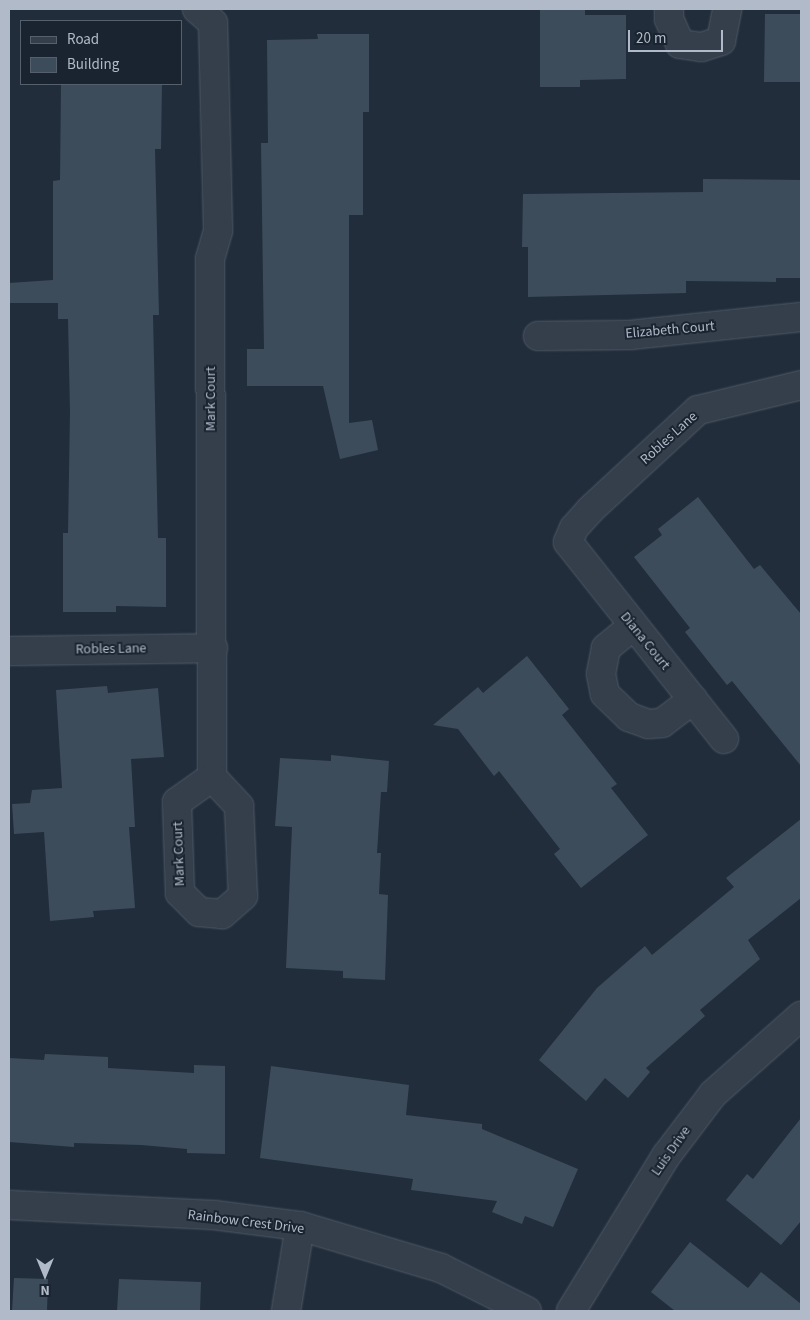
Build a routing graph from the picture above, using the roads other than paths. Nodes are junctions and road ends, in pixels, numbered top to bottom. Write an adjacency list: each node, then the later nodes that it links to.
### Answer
1 (668, 9): 2 (street)
2 (727, 9)
3 (213, 14): 9 (street, Mark Court)
4 (801, 317): 5 (street, Elizabeth Court)
5 (538, 336)
6 (801, 385): 7 (street, Robles Lane)
7 (568, 542): 8 (street, Diana Court)
8 (633, 626): 11 (street, Diana Court); 11 (street)
9 (213, 648): 10 (street, Robles Lane); 13 (street, Mark Court)
10 (9, 650)
11 (693, 700): 12 (street, Diana Court)
12 (724, 739)
13 (212, 777)
14 (801, 1016): 19 (street, Luis Drive)
15 (9, 1205): 16 (street, Rainbow Crest Drive)
16 (300, 1226): 17 (street); 18 (street, Rainbow Crest Drive)
17 (286, 1311)
18 (527, 1311)
19 (571, 1311)

